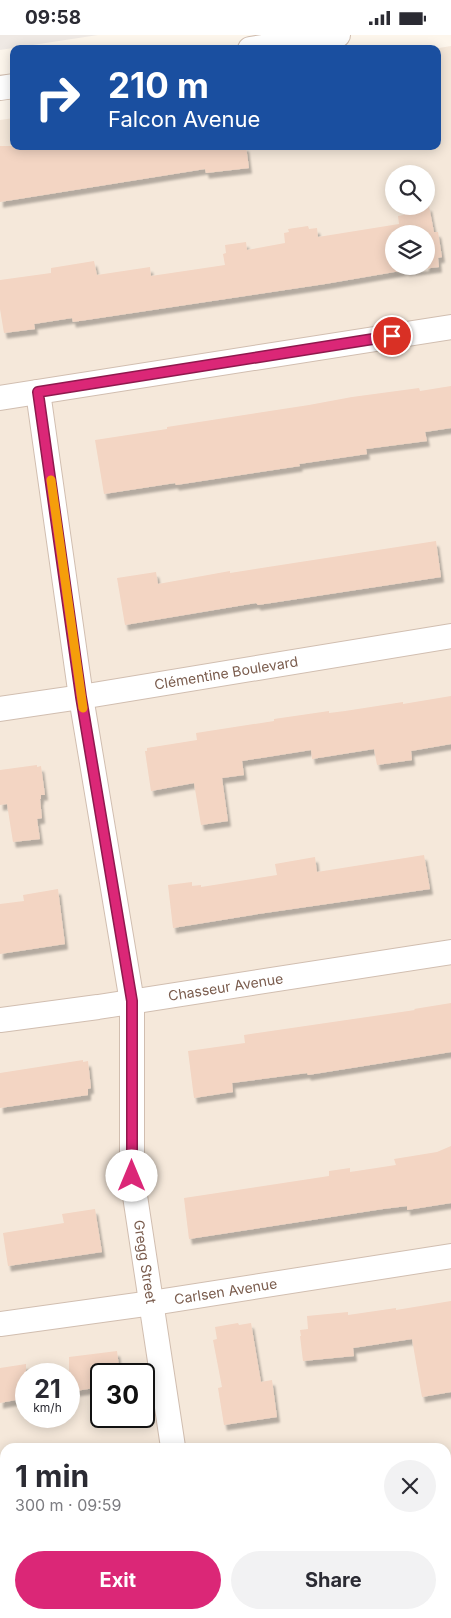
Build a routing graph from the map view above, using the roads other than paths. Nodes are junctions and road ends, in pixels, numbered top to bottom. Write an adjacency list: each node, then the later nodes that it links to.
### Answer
1 (338, 35): 2 (street)
2 (275, 45)
3 (451, 327): 4 (street)
4 (38, 392): 5 (street); 7 (street, Gregg Street)
5 (0, 398)
6 (451, 636): 7 (street, Clémentine Boulevard)
7 (81, 697): 8 (street, Clémentine Boulevard); 10 (street, Gregg Street)
8 (0, 709)
9 (451, 952): 10 (street, Chasseur Avenue)
10 (132, 1001): 11 (street, Chasseur Avenue); 13 (street, Gregg Street)
11 (0, 1020)
12 (451, 1256): 13 (street, Carlsen Avenue)
13 (152, 1303): 14 (street, Carlsen Avenue); 15 (street, Gregg Street)
14 (0, 1324)
15 (172, 1443)

